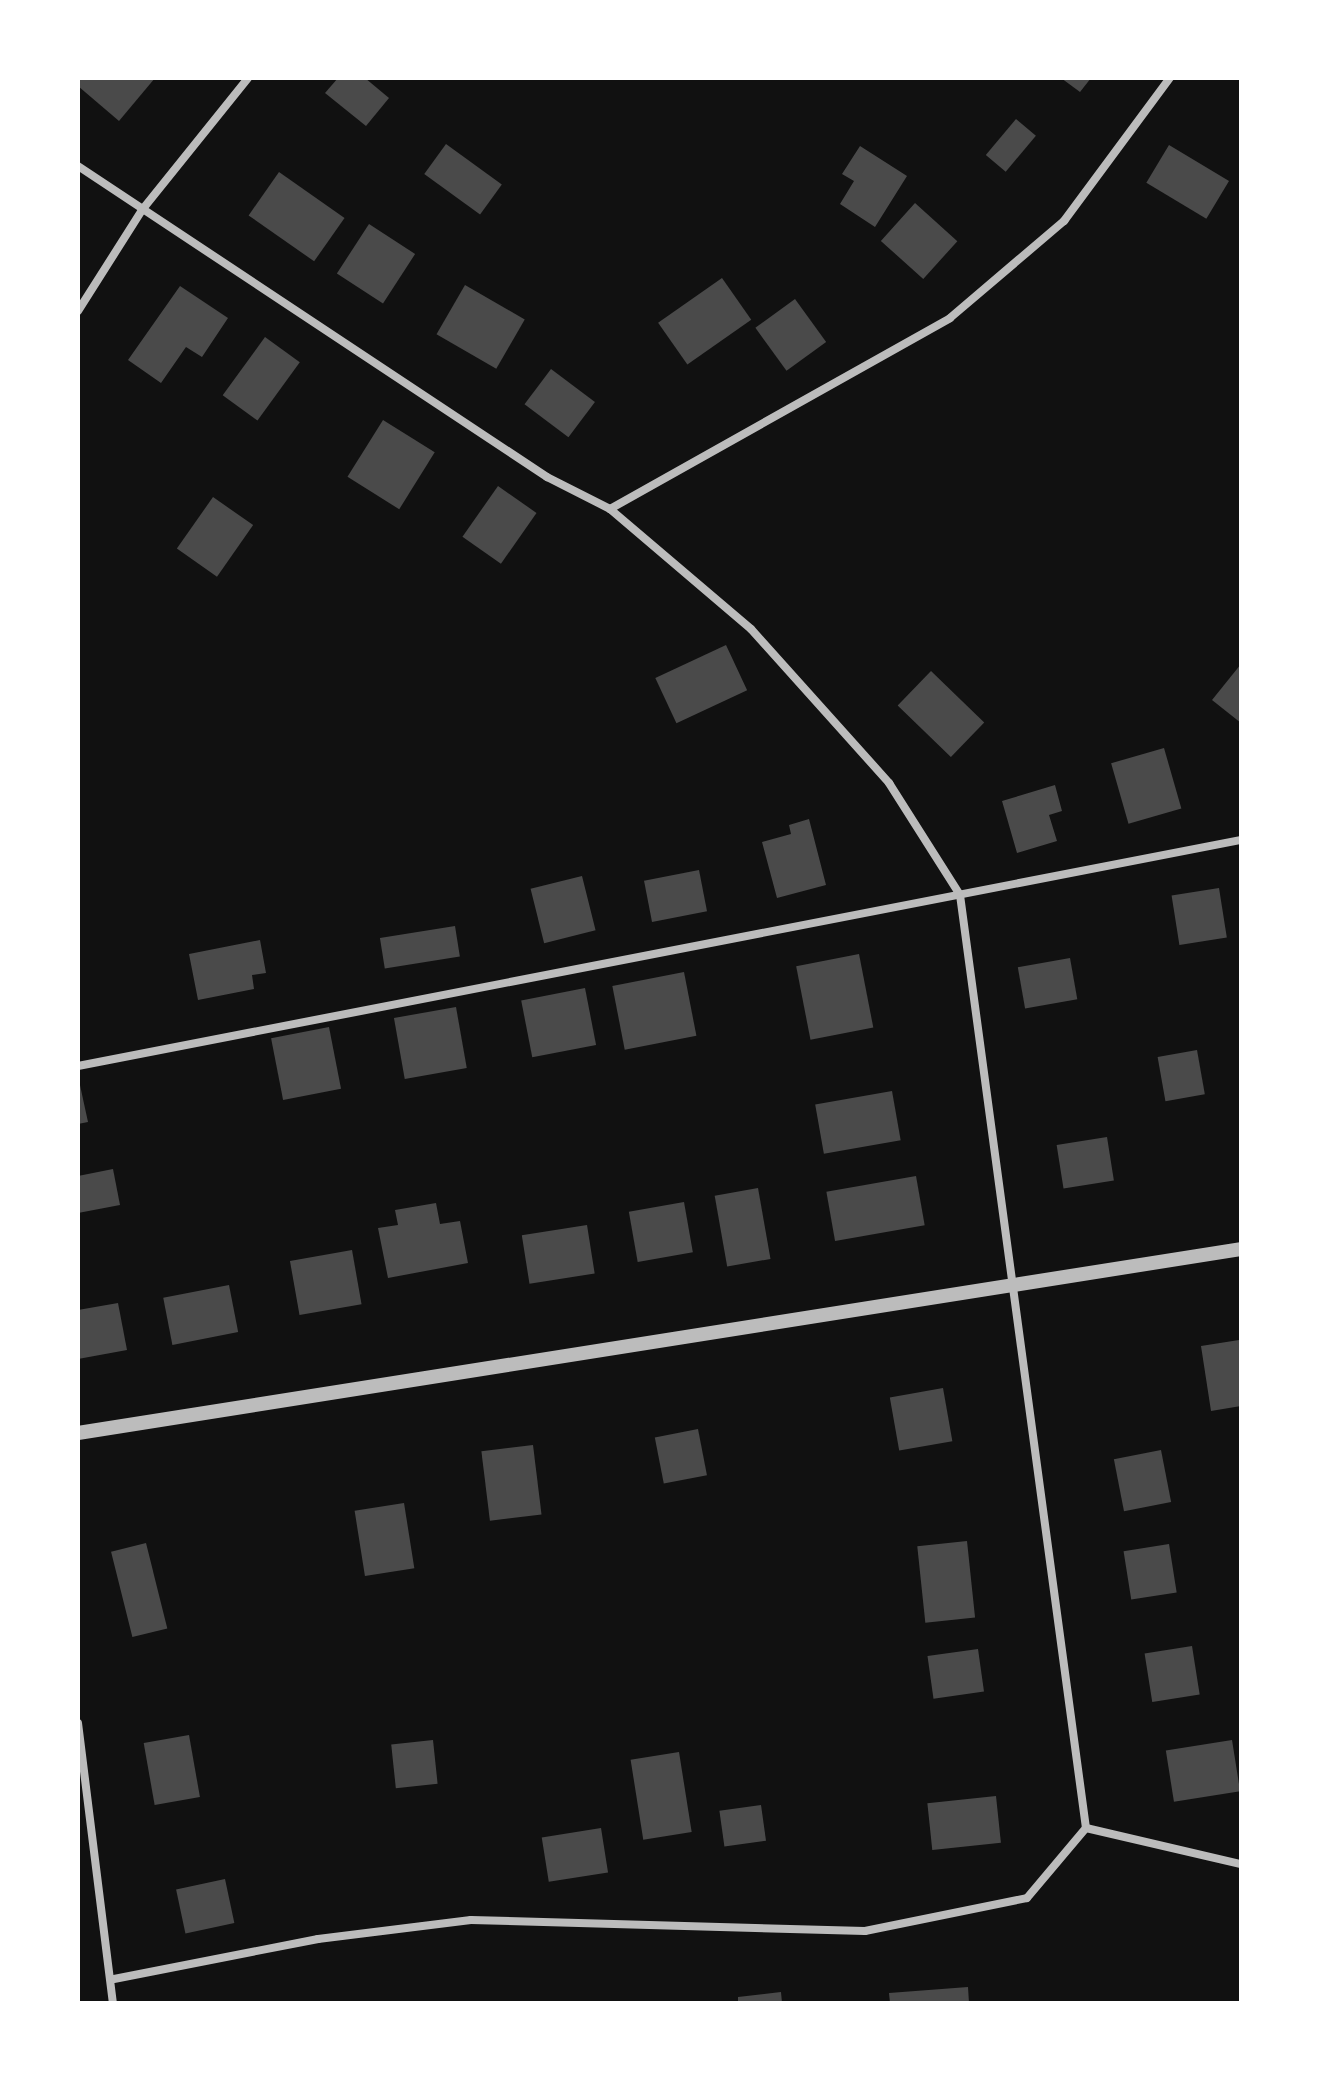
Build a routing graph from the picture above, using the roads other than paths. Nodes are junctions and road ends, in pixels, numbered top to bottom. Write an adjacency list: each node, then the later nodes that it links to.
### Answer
1 (248, 78): 4 (street)
2 (1170, 78): 6 (street)
3 (78, 166): 4 (street)
4 (142, 210): 5 (street); 6 (street)
5 (78, 311)
6 (610, 509): 8 (street)
7 (1241, 840): 8 (street)
8 (960, 895): 9 (street); 11 (street)
9 (78, 1066)
10 (1241, 1249): 11 (street)
11 (1016, 1280): 12 (street); 14 (street)
12 (78, 1433)
13 (78, 1723): 16 (street)
14 (1086, 1828): 15 (street); 16 (street)
15 (1241, 1864)
16 (114, 1979): 17 (street)
17 (113, 2003)

